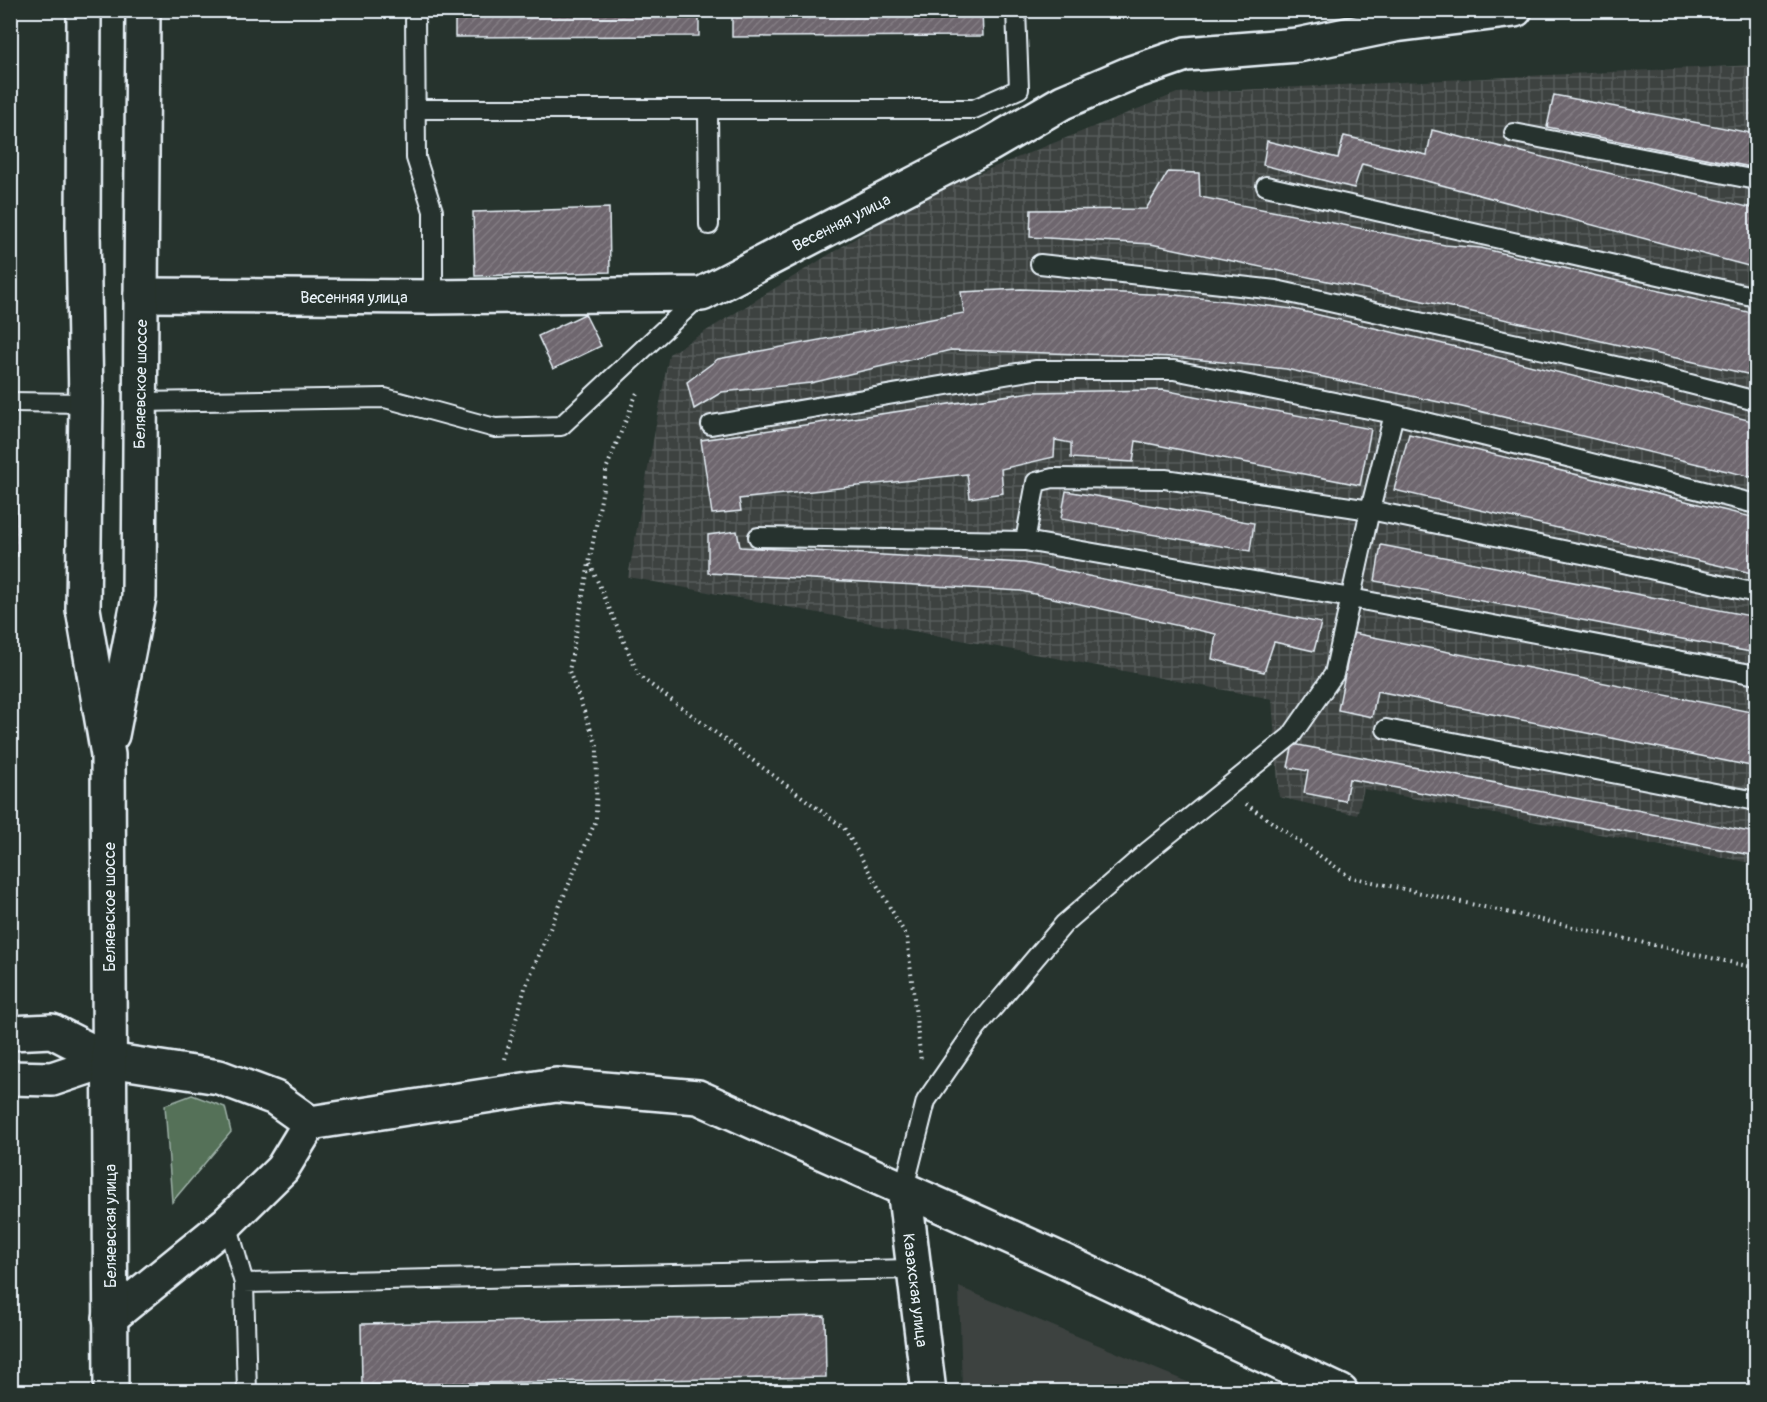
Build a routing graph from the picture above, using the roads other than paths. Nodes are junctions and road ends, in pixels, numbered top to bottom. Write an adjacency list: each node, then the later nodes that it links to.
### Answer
1 (84, 10): 21 (street, Беляевское шоссе)
2 (143, 10): 15 (street, Беляевское шоссе)
3 (415, 10): 7 (lane)
4 (1016, 10): 8 (lane)
5 (1515, 10): 6 (street, Весенняя улица)
6 (1395, 18): 14 (street, Весенняя улица)
7 (416, 109): 8 (lane); 16 (lane)
8 (708, 109): 12 (lane)
9 (1514, 133): 10 (lane)
10 (1756, 180)
11 (1266, 186): 17 (lane)
12 (709, 225)
13 (1040, 264): 18 (lane)
14 (702, 294): 16 (street, Весенняя улица); 20 (lane)
15 (141, 295): 16 (street, Весенняя улица); 20 (street, Беляевское шоссе)
16 (433, 297)
17 (1756, 297)
18 (1756, 401)
19 (10, 402): 21 (lane)
20 (140, 402): 32 (street, Беляевское шоссе)
21 (86, 403): 32 (street, Беляевское шоссе)
22 (1394, 414): 23 (lane); 24 (lane); 25 (lane)
23 (711, 425)
24 (1756, 504)
25 (1370, 510): 27 (lane); 28 (lane); 29 (lane)
26 (758, 537): 27 (lane)
27 (1025, 541): 29 (lane)
28 (1756, 593)
29 (1351, 598): 30 (lane); 38 (lane)
30 (1756, 675)
31 (1386, 729): 33 (lane)
32 (108, 755): 35 (street, Беляевское шоссе)
33 (1756, 801)
34 (10, 1033): 35 (street)
35 (110, 1060): 36 (street); 37 (street); 42 (street, Беляевская улица)
36 (10, 1078)
37 (310, 1123): 38 (street); 39 (street)
38 (904, 1188): 40 (street, Казахская улица); 46 (street)
39 (227, 1223): 41 (lane); 42 (street)
40 (913, 1269): 41 (lane); 45 (street, Казахская улица)
41 (244, 1283): 44 (lane)
42 (110, 1318): 43 (street, Беляевская улица)
43 (111, 1392)
44 (247, 1392)
45 (929, 1392)
46 (1341, 1392)

